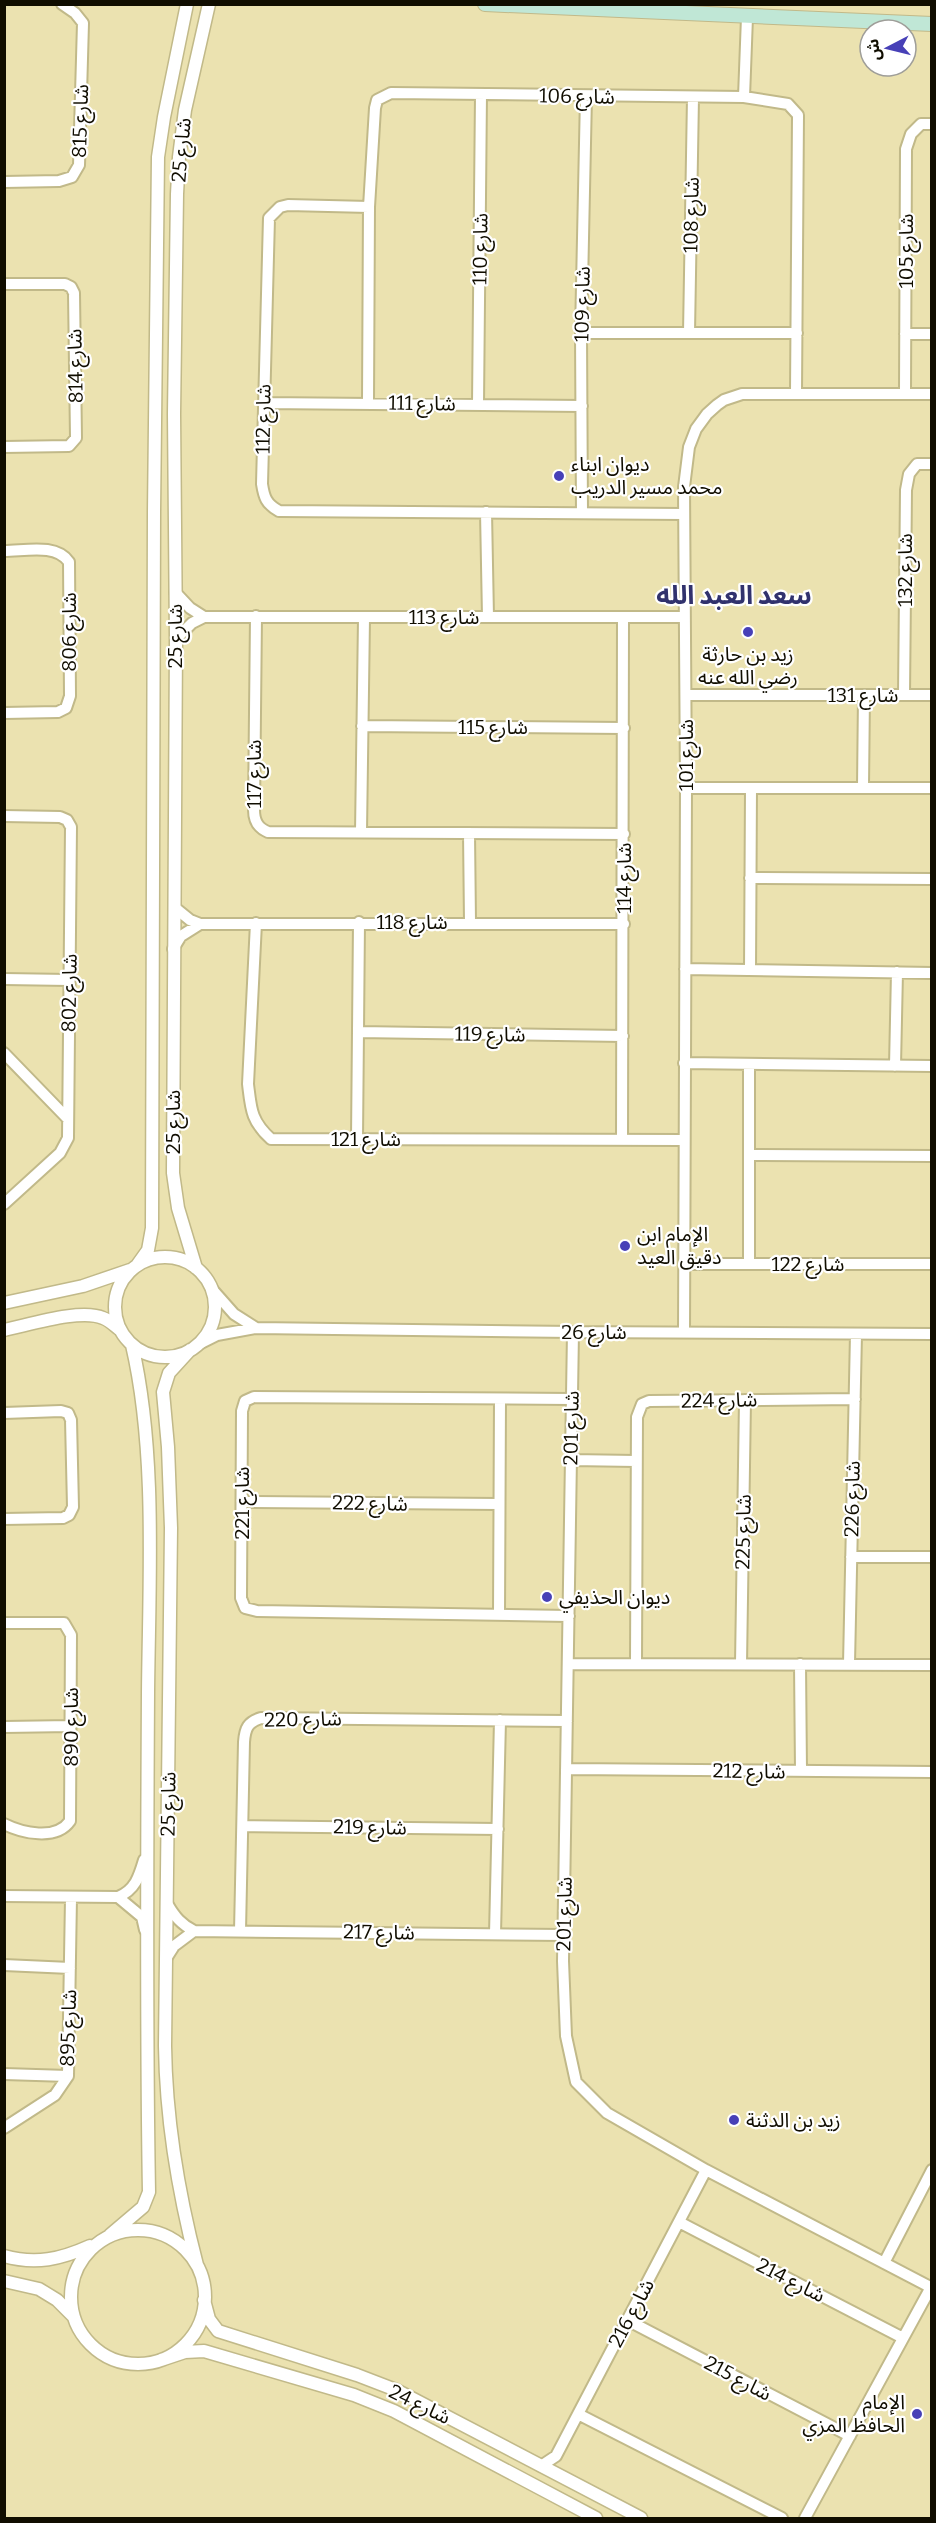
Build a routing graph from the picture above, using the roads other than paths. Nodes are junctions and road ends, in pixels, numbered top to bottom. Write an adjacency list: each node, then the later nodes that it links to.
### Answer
1 (62, 4): 12 (street, شارع 815)
2 (188, 4): 29 (street, شارع 25)
3 (209, 4): 30 (street, شارع 25)
4 (485, 4): 5 (main road)
5 (747, 17): 6 (main road); 10 (street)
6 (932, 24)
7 (481, 94): 8 (street, شارع 106); 13 (street, شارع 106); 25 (street, شارع 110)
8 (586, 96): 9 (street, شارع 106); 15 (street, شارع 109)
9 (693, 97): 10 (street, شارع 106); 16 (street, شارع 108)
10 (744, 98): 17 (street, شارع 106)
11 (932, 124): 18 (street, شارع 105)
12 (4, 182)
13 (369, 207): 23 (street, شارع 106); 24 (street, شارع 112)
14 (4, 284): 27 (street, شارع 814)
15 (581, 333): 16 (street); 26 (street, شارع 109)
16 (689, 333): 17 (street)
17 (797, 333): 20 (street, شارع 106)
18 (905, 334): 19 (street); 21 (street, شارع 105)
19 (932, 334)
20 (796, 393): 21 (street, شارع 101); 33 (street, شارع 101)
21 (905, 393): 22 (street, شارع 101)
22 (932, 394)
23 (368, 402): 24 (street, شارع 111); 25 (street, شارع 111)
24 (263, 403): 31 (street, شارع 112)
25 (478, 404): 26 (street, شارع 111)
26 (582, 406): 32 (street, شارع 109)
27 (4, 447)
28 (932, 464): 45 (street, شارع 132)
29 (154, 495): 30 (street); 90 (street, شارع 25)
30 (175, 497): 35 (street, شارع 25)
31 (486, 512): 32 (street, شارع 112); 38 (street)
32 (582, 513): 33 (street, شارع 112)
33 (684, 514): 40 (street, شارع 101)
34 (4, 551): 47 (street, شارع 806)
35 (175, 592): 36 (street); 42 (street, شارع 25)
36 (204, 616): 37 (street, شارع 113); 42 (street)
37 (256, 616): 41 (street, شارع 113); 55 (street, شارع 117)
38 (488, 617): 39 (street, شارع 113); 41 (street, شارع 113)
39 (623, 617): 40 (street, شارع 113); 49 (street, شارع 114)
40 (684, 617): 43 (street, شارع 101)
41 (364, 618): 48 (street)
42 (176, 639): 60 (street, شارع 25)
43 (686, 695): 44 (street, شارع 131); 50 (street, شارع 101)
44 (864, 695): 45 (street, شارع 131); 52 (street)
45 (904, 695): 46 (street, شارع 131)
46 (932, 695)
47 (4, 713)
48 (362, 726): 49 (street, شارع 115); 55 (street)
49 (624, 728): 57 (street, شارع 114)
50 (686, 788): 51 (street); 67 (street, شارع 101)
51 (751, 788): 52 (street); 58 (street)
52 (863, 788): 53 (street)
53 (932, 788)
54 (4, 816): 72 (street, شارع 802)
55 (361, 832): 56 (street, شارع 117)
56 (469, 833): 57 (street, شارع 117); 62 (street)
57 (624, 834): 65 (street, شارع 114)
58 (750, 878): 59 (street); 68 (street)
59 (932, 879)
60 (174, 907): 64 (street); 66 (street, شارع 25)
61 (358, 922): 62 (street, شارع 118); 63 (street, شارع 118); 73 (street)
62 (470, 922): 65 (street, شارع 118)
63 (256, 923): 64 (street, شارع 118); 81 (street, شارع 121)
64 (200, 924): 66 (street)
65 (624, 924): 74 (street, شارع 114)
66 (173, 949): 91 (street, شارع 25)
67 (685, 969): 68 (street); 76 (street, شارع 101)
68 (750, 970): 69 (street)
69 (897, 972): 70 (street); 78 (street)
70 (932, 973)
71 (4, 979): 72 (street)
72 (69, 980): 80 (street, شارع 802)
73 (358, 1032): 74 (street, شارع 119); 81 (street)
74 (623, 1036): 82 (street, شارع 114)
75 (4, 1053): 80 (street)
76 (684, 1063): 77 (street); 83 (street, شارع 101)
77 (749, 1064): 78 (street); 84 (street)
78 (895, 1066): 79 (street)
79 (932, 1066)
80 (68, 1119): 86 (street, شارع 802)
81 (357, 1139): 82 (street, شارع 121)
82 (622, 1140): 83 (street, شارع 121)
83 (683, 1140): 87 (street, شارع 101)
84 (750, 1155): 85 (street); 88 (street)
85 (932, 1156)
86 (5, 1203)
87 (684, 1264): 88 (street, شارع 122); 98 (street, شارع 101)
88 (749, 1264): 89 (street, شارع 122)
89 (932, 1264)
90 (134, 1267): 91 (street); 93 (street); 95 (street)
91 (196, 1268): 92 (street)
92 (211, 1288): 94 (street); 102 (street)
93 (4, 1303)
94 (256, 1328): 97 (street, شارع 26); 102 (street, شارع 26)
95 (119, 1329): 96 (street); 101 (street)
96 (4, 1330)
97 (573, 1332): 98 (street, شارع 26); 103 (street, شارع 201)
98 (684, 1333): 99 (street, شارع 26)
99 (856, 1334): 100 (street, شارع 26); 104 (street, شارع 226)
100 (932, 1334)
101 (132, 1345): 102 (street); 115 (street, شارع 25)
102 (195, 1347): 125 (street, شارع 25)
103 (572, 1399): 105 (street, شارع 221); 108 (street, شارع 201)
104 (855, 1399): 106 (street, شارع 224); 113 (street, شارع 226)
105 (500, 1400): 110 (street, شارع 221); 111 (street)
106 (745, 1400): 109 (street, شارع 224); 121 (street, شارع 225)
107 (4, 1413): 112 (street)
108 (571, 1460): 109 (street); 117 (street, شارع 201)
109 (636, 1461): 120 (street, شارع 224)
110 (242, 1502): 111 (street, شارع 222); 116 (street, شارع 221)
111 (499, 1504): 116 (street)
112 (4, 1518)
113 (851, 1557): 114 (street); 123 (street, شارع 226)
114 (932, 1557)
115 (149, 1567): 125 (street); 136 (street, شارع 25)
116 (499, 1614): 117 (street, شارع 221)
117 (568, 1616): 119 (street, شارع 201)
118 (4, 1623): 128 (street, شارع 890)
119 (568, 1664): 120 (street); 127 (street, شارع 201)
120 (636, 1664): 121 (street)
121 (741, 1664): 122 (street)
122 (800, 1664): 123 (street); 131 (street)
123 (849, 1664): 124 (street)
124 (932, 1665)
125 (169, 1677): 140 (street, شارع 25)
126 (500, 1720): 127 (street, شارع 220); 134 (street, شارع 220); 135 (street)
127 (567, 1721): 130 (street, شارع 201)
128 (71, 1726): 129 (street); 133 (street, شارع 890)
129 (4, 1727)
130 (566, 1769): 131 (street, شارع 212); 144 (street, شارع 201)
131 (801, 1771): 132 (street, شارع 212)
132 (932, 1772)
133 (4, 1824)
134 (243, 1826): 135 (street, شارع 219); 142 (street, شارع 220)
135 (498, 1829): 143 (street)
136 (147, 1847): 138 (street); 140 (street); 145 (street, شارع 25)
137 (4, 1896): 139 (street)
138 (118, 1897): 139 (street); 145 (street)
139 (71, 1898): 148 (street, شارع 895)
140 (168, 1905): 141 (street); 146 (street, شارع 25)
141 (194, 1931): 142 (street, شارع 217); 146 (street)
142 (240, 1931): 143 (street, شارع 217)
143 (495, 1934): 144 (street, شارع 217)
144 (564, 1935): 152 (street, شارع 201)
145 (148, 1942): 155 (street, شارع 25)
146 (167, 1957): 159 (street, شارع 25)
147 (4, 1965): 148 (street)
148 (70, 1968): 150 (street, شارع 895)
149 (4, 2074): 150 (street)
150 (68, 2076): 151 (street, شارع 895)
151 (4, 2128)
152 (706, 2170): 154 (street, شارع 216); 158 (street, شارع 201)
153 (932, 2170): 158 (street)
154 (679, 2222): 164 (street, شارع 216); 165 (street, شارع 214)
155 (110, 2235): 156 (street); 159 (street)
156 (97, 2243): 157 (street); 163 (street)
157 (4, 2256)
158 (884, 2263): 161 (street, شارع 201)
159 (197, 2265): 162 (street)
160 (4, 2281): 163 (street)
161 (931, 2288): 165 (street)
162 (204, 2300): 166 (street); 168 (street, شارع 24)
163 (74, 2317): 166 (street)
164 (627, 2320): 167 (street, شارع 216); 169 (street, شارع 215)
165 (903, 2338): 169 (street)
166 (161, 2360): 170 (street, شارع 24)
167 (578, 2414): 171 (street, شارع 216); 176 (street)
168 (453, 2420): 170 (street); 172 (street, شارع 24)
169 (850, 2436): 177 (street)
170 (443, 2438): 174 (street, شارع 24)
171 (556, 2456): 172 (street, شارع 216); 173 (street)
172 (541, 2466): 173 (street, شارع 24)
173 (558, 2475): 175 (street, شارع 24)
174 (596, 2518)
175 (641, 2518)
176 (782, 2518)
177 (805, 2518)

